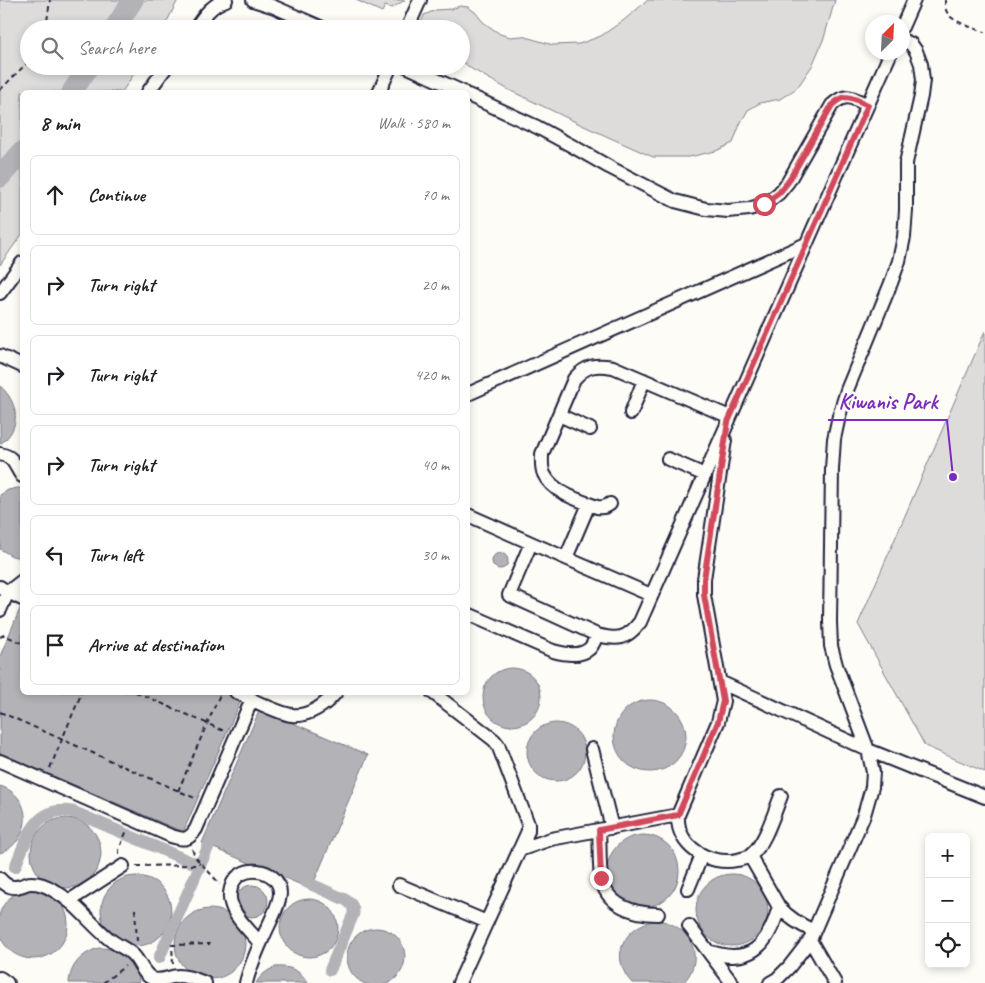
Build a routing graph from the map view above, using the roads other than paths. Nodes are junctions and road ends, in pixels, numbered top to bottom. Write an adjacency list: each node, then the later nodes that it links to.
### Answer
1 (226, 0): 6 (lane)
2 (253, 0): 7 (lane)
3 (420, 0): 8 (lane)
4 (914, 0): 5 (lane)
5 (907, 15)
6 (201, 20)
7 (304, 20)
8 (411, 20)
9 (910, 44): 52 (lane)
10 (888, 60): 18 (lane)
11 (160, 75): 14 (lane)
12 (386, 75): 15 (lane)
13 (426, 75): 16 (lane)
14 (149, 90)
15 (380, 90)
16 (459, 90)
17 (470, 96): 18 (lane)
18 (868, 105): 19 (lane)
19 (806, 244): 25 (lane); 28 (lane)
20 (20, 266): 21 (lane)
21 (0, 293)
22 (0, 356): 23 (lane)
23 (20, 365)
24 (644, 380): 26 (lane); 27 (lane); 28 (lane)
25 (470, 393)
26 (630, 413)
27 (559, 415): 29 (lane); 34 (lane)
28 (729, 420): 33 (lane); 46 (lane)
29 (590, 429)
30 (0, 454): 32 (lane)
31 (668, 459): 33 (lane)
32 (20, 473)
33 (705, 475): 41 (lane)
34 (589, 504): 35 (lane); 38 (lane)
35 (610, 504)
36 (470, 516): 37 (lane)
37 (531, 543): 38 (lane); 45 (lane)
38 (566, 558): 41 (lane)
39 (20, 582): 40 (lane)
40 (4, 590): 42 (lane); 43 (lane)
41 (651, 595): 45 (lane)
42 (20, 598)
43 (0, 610)
44 (470, 615): 45 (lane)
45 (598, 634)
46 (720, 682): 52 (lane); 56 (lane)
47 (243, 695): 50 (lane)
48 (331, 695): 50 (lane)
49 (436, 695): 59 (lane)
50 (252, 699): 53 (lane)
51 (592, 749): 57 (lane)
52 (868, 750): 55 (lane); 71 (lane)
53 (0, 762)
54 (781, 796): 61 (lane)
55 (985, 797)
56 (678, 815): 57 (lane); 60 (lane)
57 (612, 828): 58 (lane)
58 (599, 830): 59 (lane); 68 (lane)
59 (520, 850): 69 (lane)
60 (702, 856): 61 (lane); 65 (lane)
61 (750, 856): 67 (lane)
62 (122, 867): 66 (lane)
63 (0, 879): 66 (lane)
64 (399, 886): 69 (lane)
65 (688, 890)
66 (70, 901): 76 (lane)
67 (779, 907): 71 (lane); 73 (lane)
68 (658, 914)
69 (487, 922): 78 (lane)
70 (690, 926): 73 (lane)
71 (812, 936): 80 (lane); 81 (lane)
72 (260, 943): 72 (lane); 77 (lane)
73 (708, 951): 79 (lane)
74 (0, 978): 75 (lane)
75 (7, 983)
76 (205, 983)
77 (246, 983)
78 (459, 983)
79 (732, 983)
80 (770, 983)
81 (835, 983)

